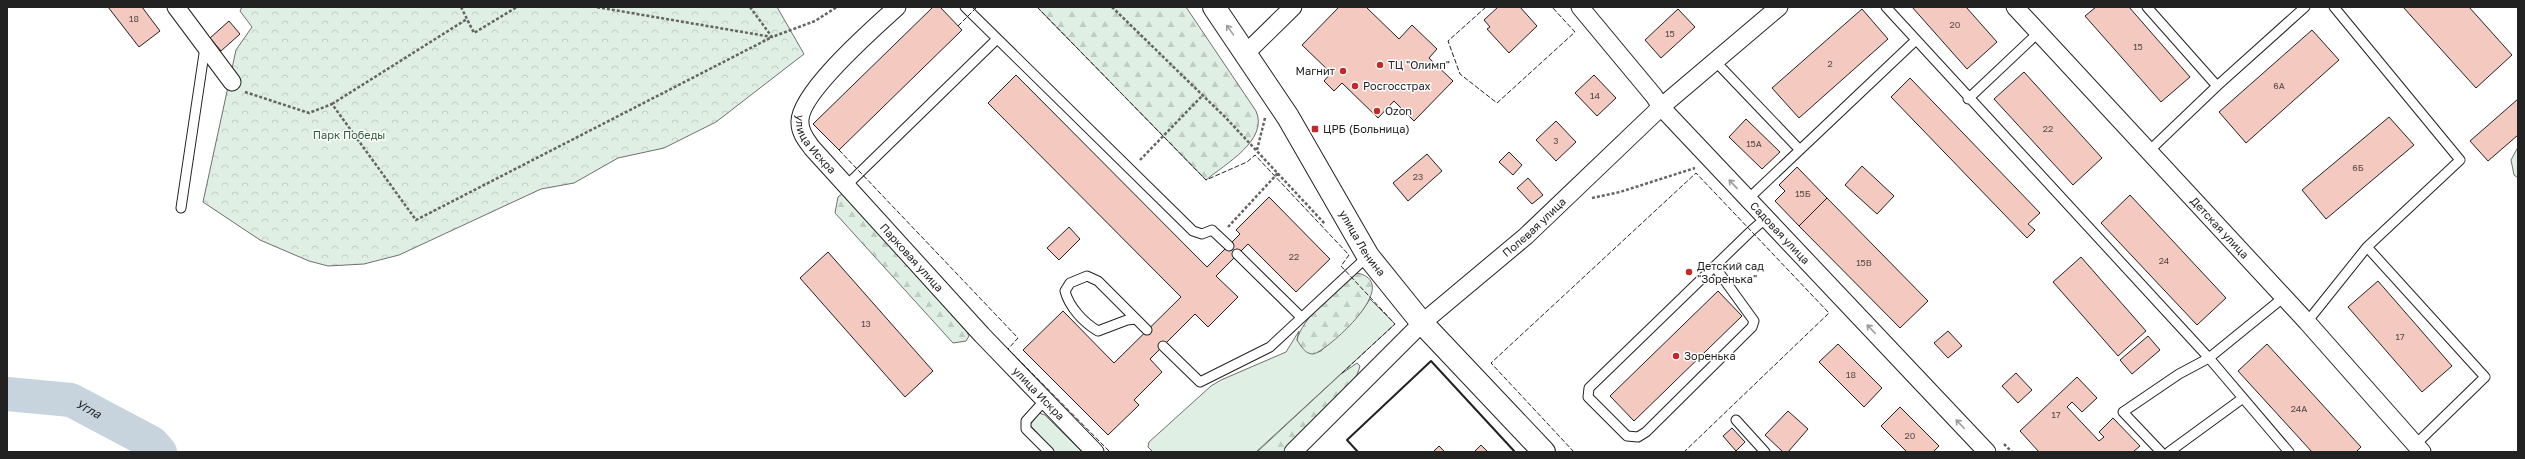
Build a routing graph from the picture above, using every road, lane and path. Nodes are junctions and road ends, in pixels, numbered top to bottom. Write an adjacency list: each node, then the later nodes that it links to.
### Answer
1 (176, 7): 24 (street)
2 (461, 7): 19 (path)
3 (517, 7): 19 (path)
4 (596, 7): 21 (path)
5 (750, 7): 21 (path)
6 (837, 7): 21 (path)
7 (897, 7): 38 (street, улица Искра)
8 (965, 7): 22 (lane)
9 (1112, 7): 29 (path)
10 (1214, 7): 25 (street, улица Ленина, one-way to 10)
11 (1292, 7): 25 (street)
12 (1580, 7): 32 (street, Садовая улица)
13 (1779, 7): 26 (street, Полевая улица)
14 (1886, 7): 23 (lane)
15 (2014, 7): 20 (street, Детская улица)
16 (2147, 7): 28 (lane)
17 (2305, 7): 28 (lane)
18 (2334, 7): 46 (lane)
19 (467, 19): 31 (path)
20 (2038, 33): 30 (lane); 34 (street, Детская улица)
21 (772, 37): 31 (path)
22 (997, 39): 36 (lane); 38 (lane)
23 (1916, 40): 30 (lane); 33 (lane)
24 (205, 45): 27 (street); 41 (lane)
25 (1246, 53): 48 (street, улица Ленина)
26 (1715, 61): 32 (street, Полевая улица); 33 (lane)
27 (232, 82): 31 (path)
28 (2217, 86): 34 (lane)
29 (1202, 96): 36 (path); 37 (path)
30 (1968, 99): 58 (lane)
31 (332, 104)
32 (1661, 107): 35 (street, Садовая улица); 39 (street, Полевая улица)
33 (1799, 149): 40 (lane)
34 (2148, 151): 50 (street, Детская улица)
35 (1709, 159): 39 (path); 40 (street, Садовая улица, one-way to 35)
36 (1131, 170): 44 (lane)
37 (1278, 173): 43 (path); 44 (path)
38 (845, 183): 56 (street, Парковая улица)
39 (1566, 198): 53 (street, Полевая улица)
40 (1747, 200): 42 (street, Садовая улица)
41 (181, 208)
42 (1765, 219): 49 (lane); 68 (street, Садовая улица, one-way to 42)
43 (1330, 229)
44 (1219, 236): 45 (lane)
45 (1229, 246)
46 (2367, 247): 54 (lane); 62 (lane)
47 (1237, 254): 51 (lane)
48 (1368, 256): 51 (lane); 53 (street, улица Ленина)
49 (1714, 267): 49 (lane)
50 (2284, 297): 54 (street, Детская улица); 58 (lane)
51 (1301, 317): 57 (lane)
52 (1136, 319): 52 (lane); 55 (lane)
53 (1422, 322): 65 (street, Полевая улица); 66 (street, улица Ленина)
54 (2307, 322): 62 (street, Детская улица)
55 (1147, 330)
56 (982, 335): 60 (street, улица Искра)
57 (1163, 346)
58 (2209, 358): 59 (lane); 69 (lane)
59 (2243, 398): 70 (lane); 71 (lane)
60 (1045, 400): 63 (lane); 64 (street, улица Искра)
61 (1736, 420): 67 (lane)
62 (2418, 448)
63 (1049, 452)
64 (1095, 452)
65 (1293, 452)
66 (1544, 452)
67 (1765, 452)
68 (1987, 452)
69 (2161, 452)
70 (2169, 452)
71 (2289, 452)

